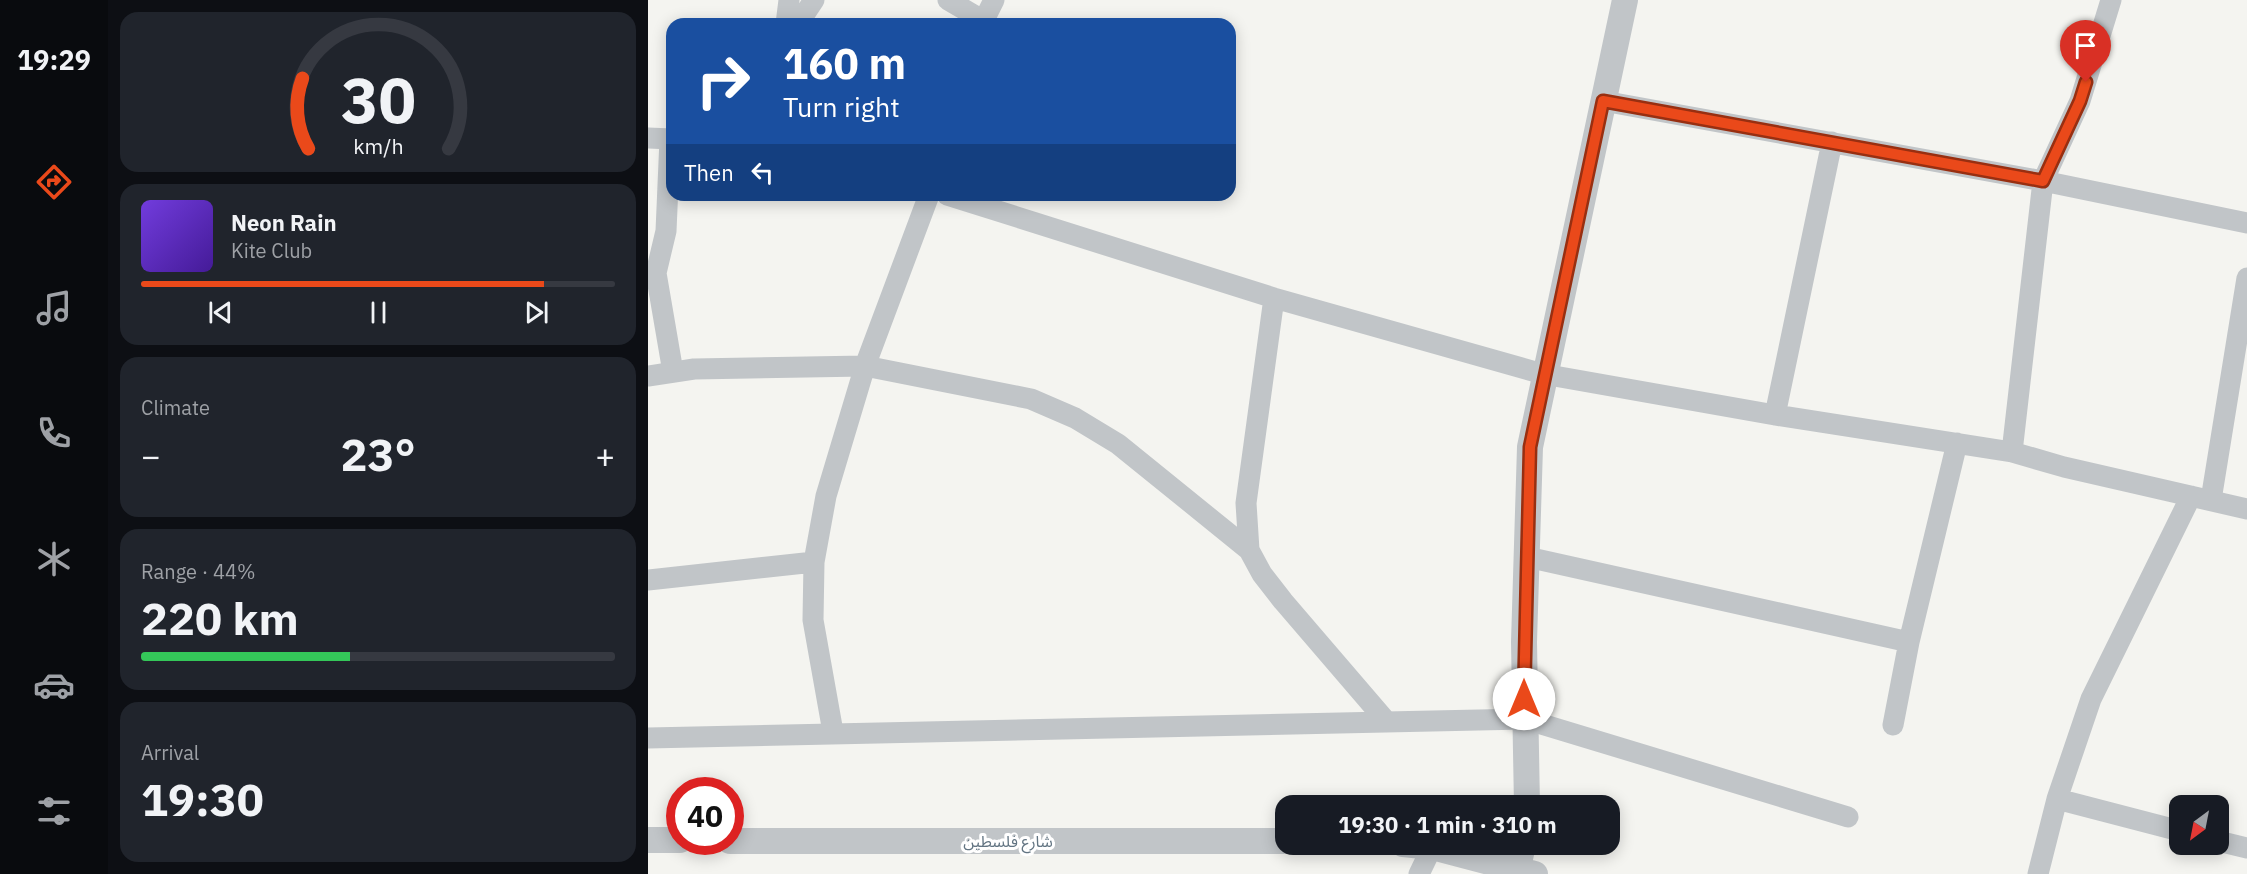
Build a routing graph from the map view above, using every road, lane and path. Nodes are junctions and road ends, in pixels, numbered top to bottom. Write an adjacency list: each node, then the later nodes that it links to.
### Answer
1 (789, 0): 7 (street)
2 (814, 0): 8 (street)
3 (948, 0): 9 (street)
4 (994, 0): 10 (street)
5 (1625, 0): 11 (street)
6 (2110, 0): 15 (street)
7 (787, 18)
8 (802, 18)
9 (975, 18)
10 (985, 18)
11 (1603, 101): 14 (street); 24 (street)
12 (648, 138): 13 (street)
13 (666, 139)
14 (1832, 142): 15 (street); 26 (street)
15 (2043, 181): 19 (street); 28 (street)
16 (668, 201): 23 (street)
17 (927, 201): 22 (street)
18 (966, 201): 21 (street)
19 (2247, 223)
20 (2247, 278): 29 (street)
21 (1274, 298): 24 (street); 31 (street)
22 (865, 366): 23 (street); 31 (street); 33 (street)
23 (673, 372): 25 (street)
24 (1543, 374): 26 (street); 32 (street)
25 (648, 376)
26 (1774, 416): 27 (street)
27 (1957, 443): 28 (street); 35 (street)
28 (2012, 452): 29 (street)
29 (2201, 498): 30 (street); 42 (street)
30 (2247, 509)
31 (1249, 550): 37 (street)
32 (1527, 557): 35 (street); 36 (street)
33 (814, 562): 34 (street); 39 (street)
34 (648, 580)
35 (1909, 642): 38 (street)
36 (1525, 718): 37 (street); 41 (street); 43 (street)
37 (1386, 721): 39 (street)
38 (1893, 725)
39 (833, 732): 40 (street)
40 (648, 738)
41 (1527, 795)
42 (2057, 799): 44 (street); 55 (street)
43 (1848, 817)
44 (2169, 828)
45 (648, 840): 46 (street)
46 (666, 840)
47 (744, 841): 48 (street, شارع فلسطين)
48 (1275, 841)
49 (2229, 844): 50 (street)
50 (2247, 848)
51 (1428, 855): 54 (street)
52 (1482, 855): 53 (street)
53 (1525, 862)
54 (1419, 874)
55 (2038, 874)

